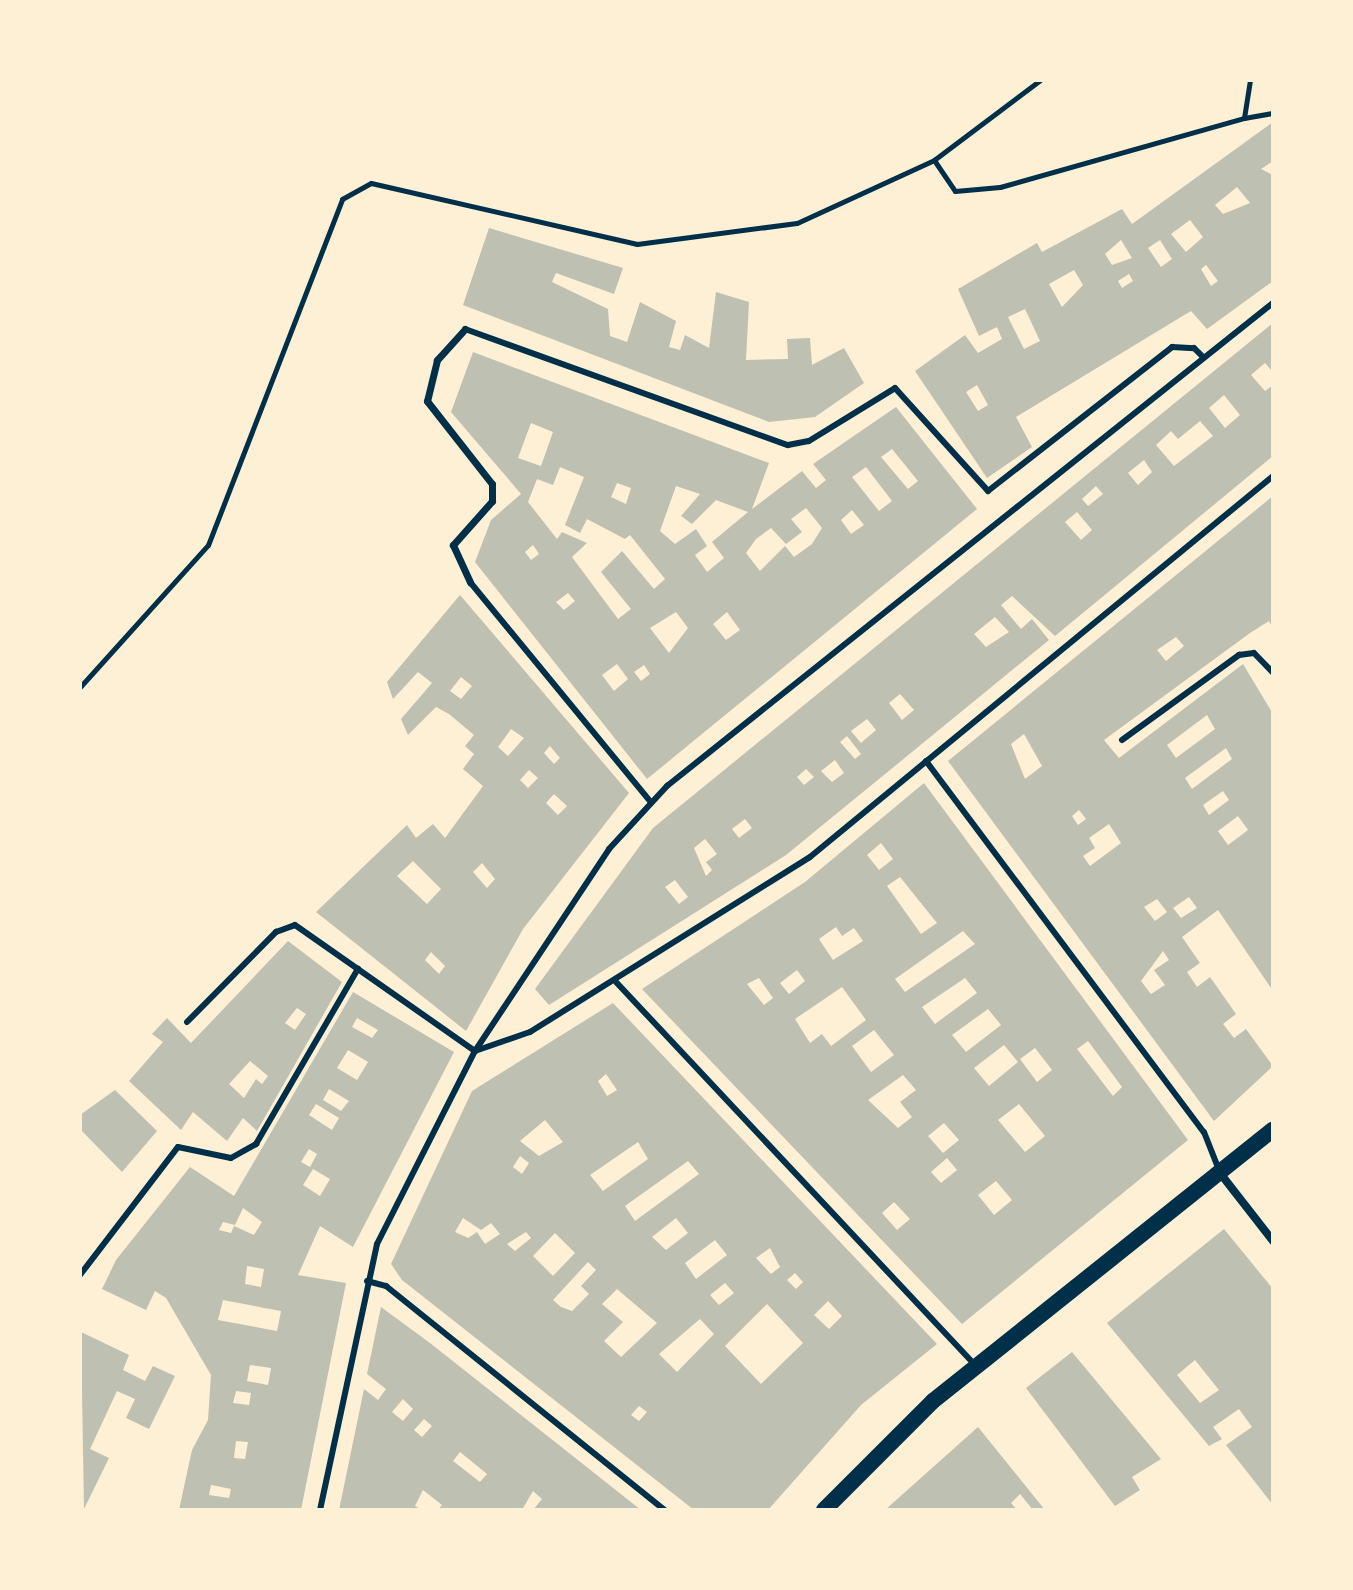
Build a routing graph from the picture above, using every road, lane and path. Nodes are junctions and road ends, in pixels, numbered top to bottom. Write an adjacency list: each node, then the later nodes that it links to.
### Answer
1 (1040, 80): 5 (path)
2 (1250, 80): 4 (path)
3 (1273, 113): 4 (path)
4 (1244, 118): 5 (path)
5 (934, 160): 12 (path)
6 (1273, 303): 8 (lane)
7 (465, 329): 8 (lane); 10 (street)
8 (1203, 357): 15 (lane)
9 (1273, 476): 14 (lane)
10 (470, 582): 15 (lane)
11 (1273, 673): 13 (lane)
12 (80, 687)
13 (1122, 740)
14 (926, 761): 17 (lane); 21 (lane)
15 (650, 801): 19 (lane)
16 (358, 969): 18 (lane); 19 (lane); 23 (lane)
17 (616, 982): 19 (lane); 25 (lane)
18 (187, 1022)
19 (475, 1051): 24 (lane)
20 (1273, 1130): 21 (main road)
21 (1220, 1173): 22 (street); 25 (main road)
22 (1273, 1241)
23 (80, 1275)
24 (367, 1281): 26 (lane); 27 (lane)
25 (976, 1366): 28 (main road)
26 (320, 1510)
27 (665, 1510)
28 (824, 1510)

